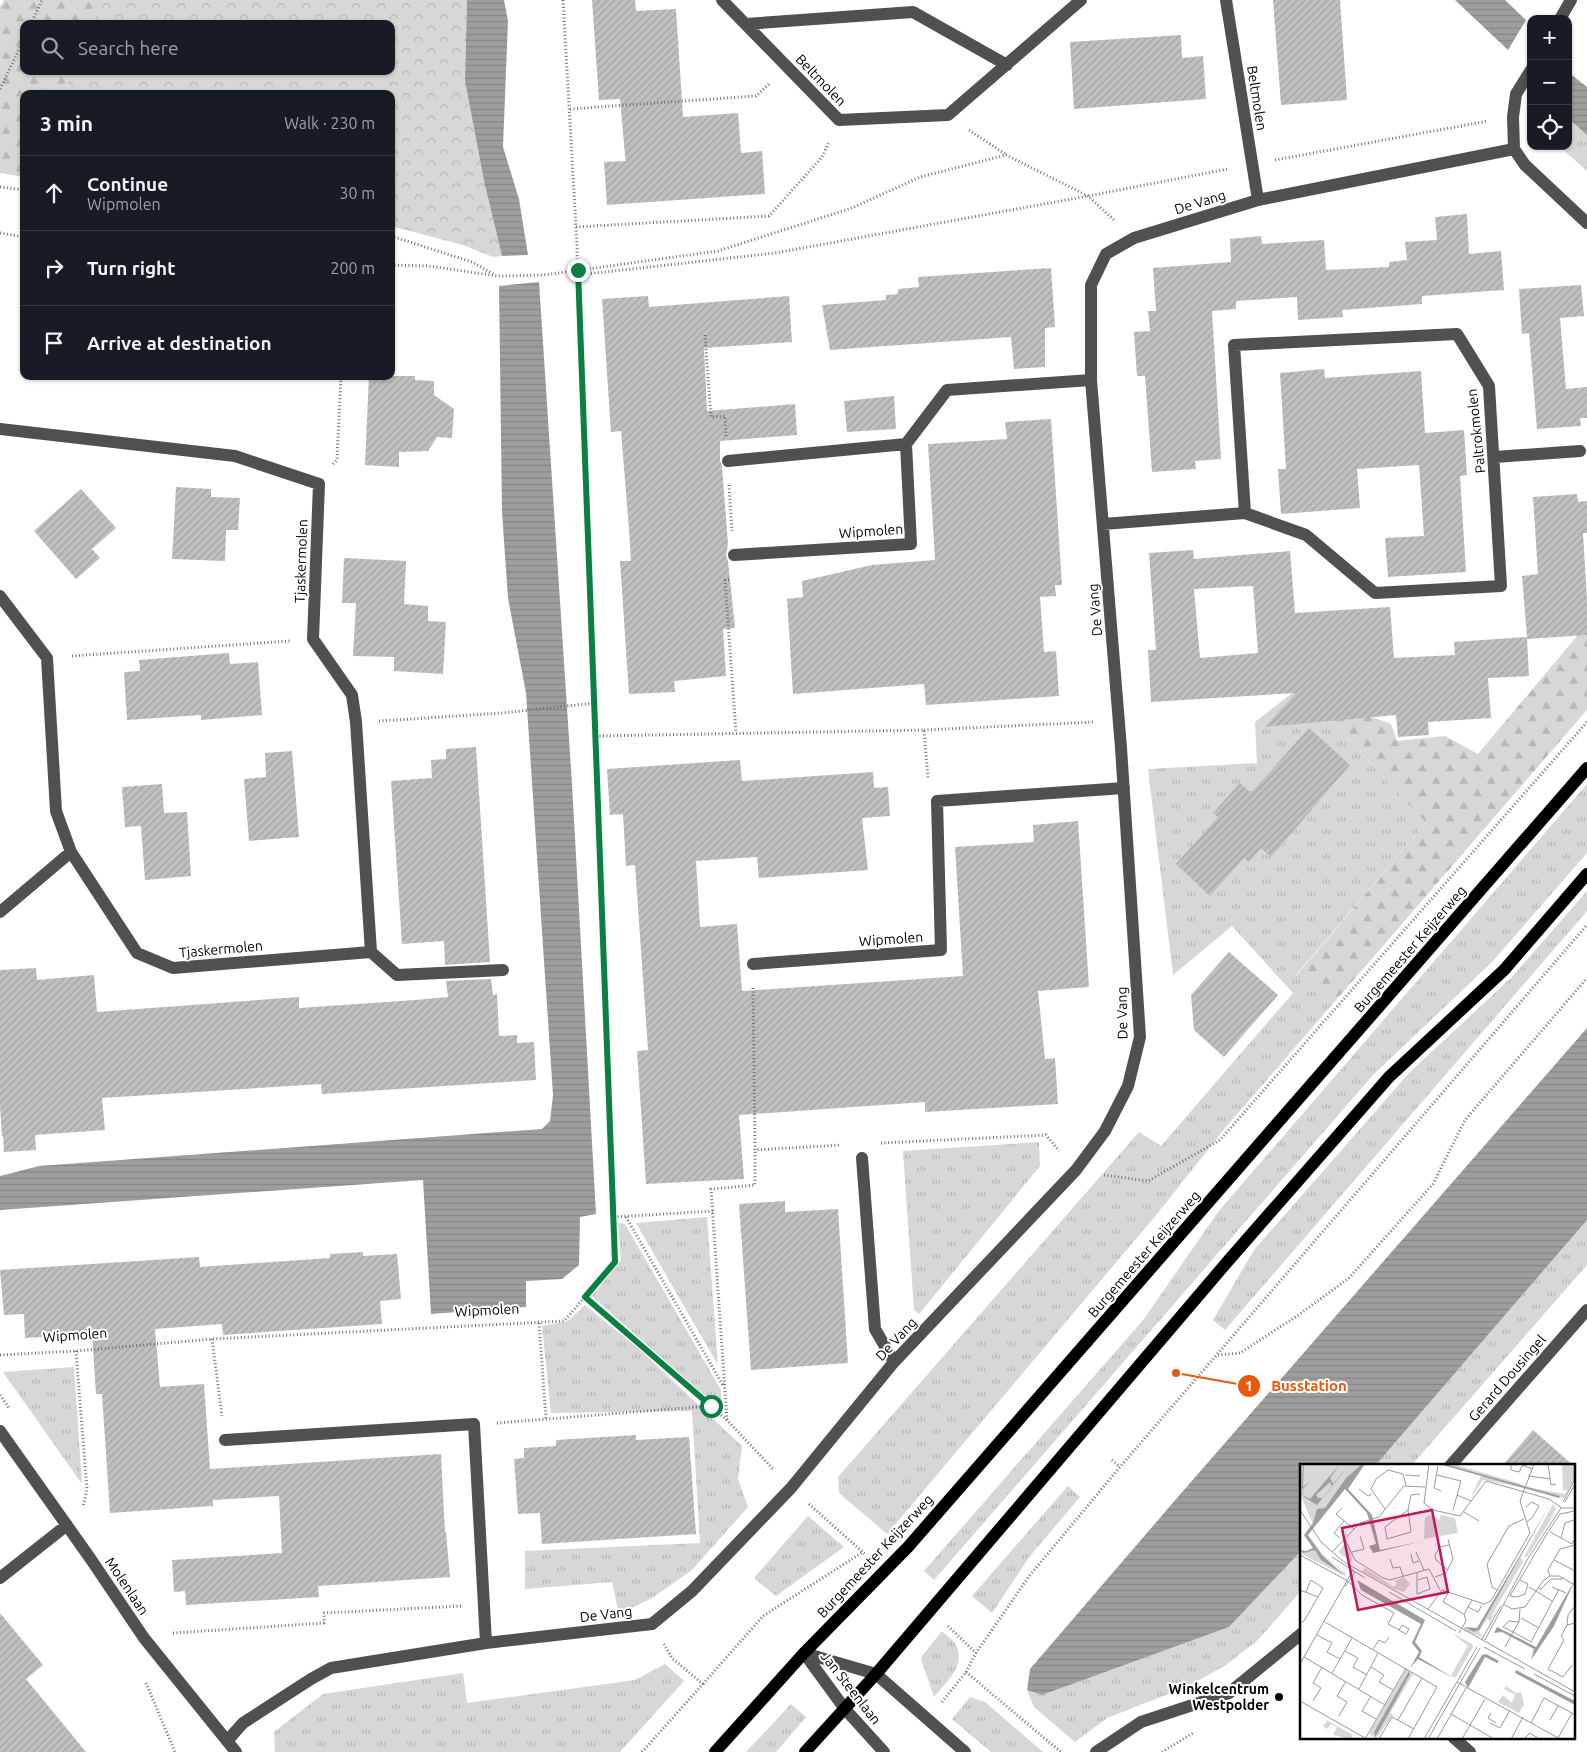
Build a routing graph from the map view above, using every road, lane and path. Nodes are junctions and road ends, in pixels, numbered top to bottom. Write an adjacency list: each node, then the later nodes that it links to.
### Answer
1 (42, 0): 8 (path)
2 (563, 0): 15 (path, Wipmolen)
3 (722, 0): 9 (street, Beltmolen)
4 (1081, 0): 11 (street)
5 (1226, 0): 21 (street, Beltmolen)
6 (1571, 0): 7 (street)
7 (1562, 15)
8 (33, 20)
9 (746, 24): 11 (street); 12 (street, Beltmolen)
10 (20, 47): 14 (path)
11 (1007, 65): 16 (street)
12 (787, 67): 15 (path); 18 (street, Beltmolen)
13 (1527, 76): 17 (street)
14 (0, 89)
15 (570, 109): 27 (path, Wipmolen)
16 (948, 115): 18 (street, Beltmolen); 20 (path)
17 (1513, 117): 19 (street); 21 (path)
18 (839, 120): 27 (path)
19 (1514, 149): 25 (street, De Vang); 26 (street)
20 (1006, 155): 24 (path); 33 (path)
21 (1252, 164): 24 (path); 25 (street, Beltmolen)
22 (0, 187): 23 (path)
23 (20, 190)
24 (1088, 196): 31 (path); 34 (path)
25 (1258, 200): 31 (street, De Vang)
26 (1587, 223)
27 (576, 226): 33 (path, Wipmolen)
28 (0, 233): 29 (path)
29 (20, 236)
30 (395, 237): 35 (path)
31 (1134, 238): 37 (street, De Vang)
32 (395, 265): 35 (path)
33 (578, 270): 34 (path, Wipmolen); 35 (path)
34 (577, 275): 50 (path, Wipmolen)
35 (498, 276)
36 (341, 380): 43 (path)
37 (1091, 380): 39 (street); 45 (street, De Vang)
38 (0, 429): 43 (street)
39 (906, 444): 42 (street); 46 (street, Wipmolen)
40 (1580, 451): 41 (street)
41 (1494, 457): 44 (street, Paltrokmolen); 44 (street, Paltrokmolen)
42 (728, 461)
43 (319, 484): 48 (street, Tjaskermolen)
44 (1246, 513): 45 (street, Paltrokmolen)
45 (1103, 524): 51 (street, De Vang)
46 (734, 555)
47 (1, 599): 49 (street)
48 (313, 639): 49 (path); 52 (street)
49 (47, 658): 59 (street, Tjaskermolen)
50 (595, 703): 52 (path); 55 (path, Wipmolen)
51 (1119, 721): 54 (path); 57 (street, De Vang)
52 (356, 722): 63 (street)
53 (1587, 722): 70 (path)
54 (924, 730): 55 (path); 58 (path)
55 (596, 736): 73 (path, Wipmolen)
56 (1587, 768): 102 (main road, Burgemeester Keijzerweg)
57 (1124, 788): 58 (street); 70 (street, De Vang)
58 (937, 801): 64 (street, Wipmolen)
59 (71, 852): 61 (street); 63 (street, Tjaskermolen)
60 (1587, 874): 104 (main road)
61 (0, 912)
62 (1587, 925): 80 (path)
63 (371, 952): 65 (street)
64 (753, 964): 68 (path)
65 (503, 970)
66 (1587, 978): 80 (path)
67 (860, 1144): 68 (path); 69 (path); 70 (path)
68 (755, 1150): 71 (path)
69 (862, 1158): 81 (street)
70 (1076, 1170): 81 (street, De Vang)
71 (713, 1211): 72 (path); 82 (path)
72 (626, 1216): 73 (path); 82 (path)
73 (614, 1217): 74 (path, Wipmolen)
74 (585, 1297): 76 (path, Wipmolen); 83 (path)
75 (1587, 1310): 90 (street, Gerard Dousingel)
76 (540, 1323): 77 (path, Wipmolen); 84 (path)
77 (212, 1340): 78 (path, Wipmolen); 88 (path)
78 (76, 1351): 79 (path, Wipmolen); 93 (path)
79 (0, 1355)
80 (1218, 1355): 91 (path)
81 (894, 1362): 92 (street, De Vang)
82 (725, 1389): 85 (path)
83 (711, 1406): 84 (path); 85 (path)
84 (546, 1419): 86 (path)
85 (727, 1420): 92 (path)
86 (474, 1424): 88 (street); 97 (street)
87 (0, 1431): 94 (street, Molenlaan)
88 (225, 1440)
89 (1112, 1460): 91 (path)
90 (1452, 1464)
91 (1120, 1467): 103 (path)
92 (791, 1488): 98 (street, De Vang)
93 (82, 1512)
94 (67, 1525): 96 (street); 109 (street, Molenlaan)
95 (863, 1552): 105 (path)
96 (0, 1578)
97 (484, 1605): 99 (path); 101 (street)
98 (652, 1624): 101 (street, De Vang); 105 (path)
99 (167, 1634)
100 (1300, 1635): 117 (street)
101 (486, 1643): 109 (street, De Vang)
102 (804, 1653): 104 (street, Jan Steenlaan); 106 (street, Jan Steenlaan); 112 (main road, Burgemeester Keijzerweg)
103 (966, 1672): 107 (path); 116 (path)
104 (876, 1674): 106 (main road); 107 (street, Jan Steenlaan)
105 (703, 1684): 111 (path)
106 (845, 1709): 113 (main road); 114 (street, Jan Steenlaan)
107 (928, 1718): 115 (street, Jan Steenlaan)
108 (1456, 1740): 118 (street)
109 (227, 1741): 110 (street, Molenlaan)
110 (236, 1752)
111 (642, 1752)
112 (715, 1752)
113 (805, 1752)
114 (884, 1752)
115 (965, 1752)
116 (1061, 1752)
117 (1096, 1752)
118 (1470, 1752)

